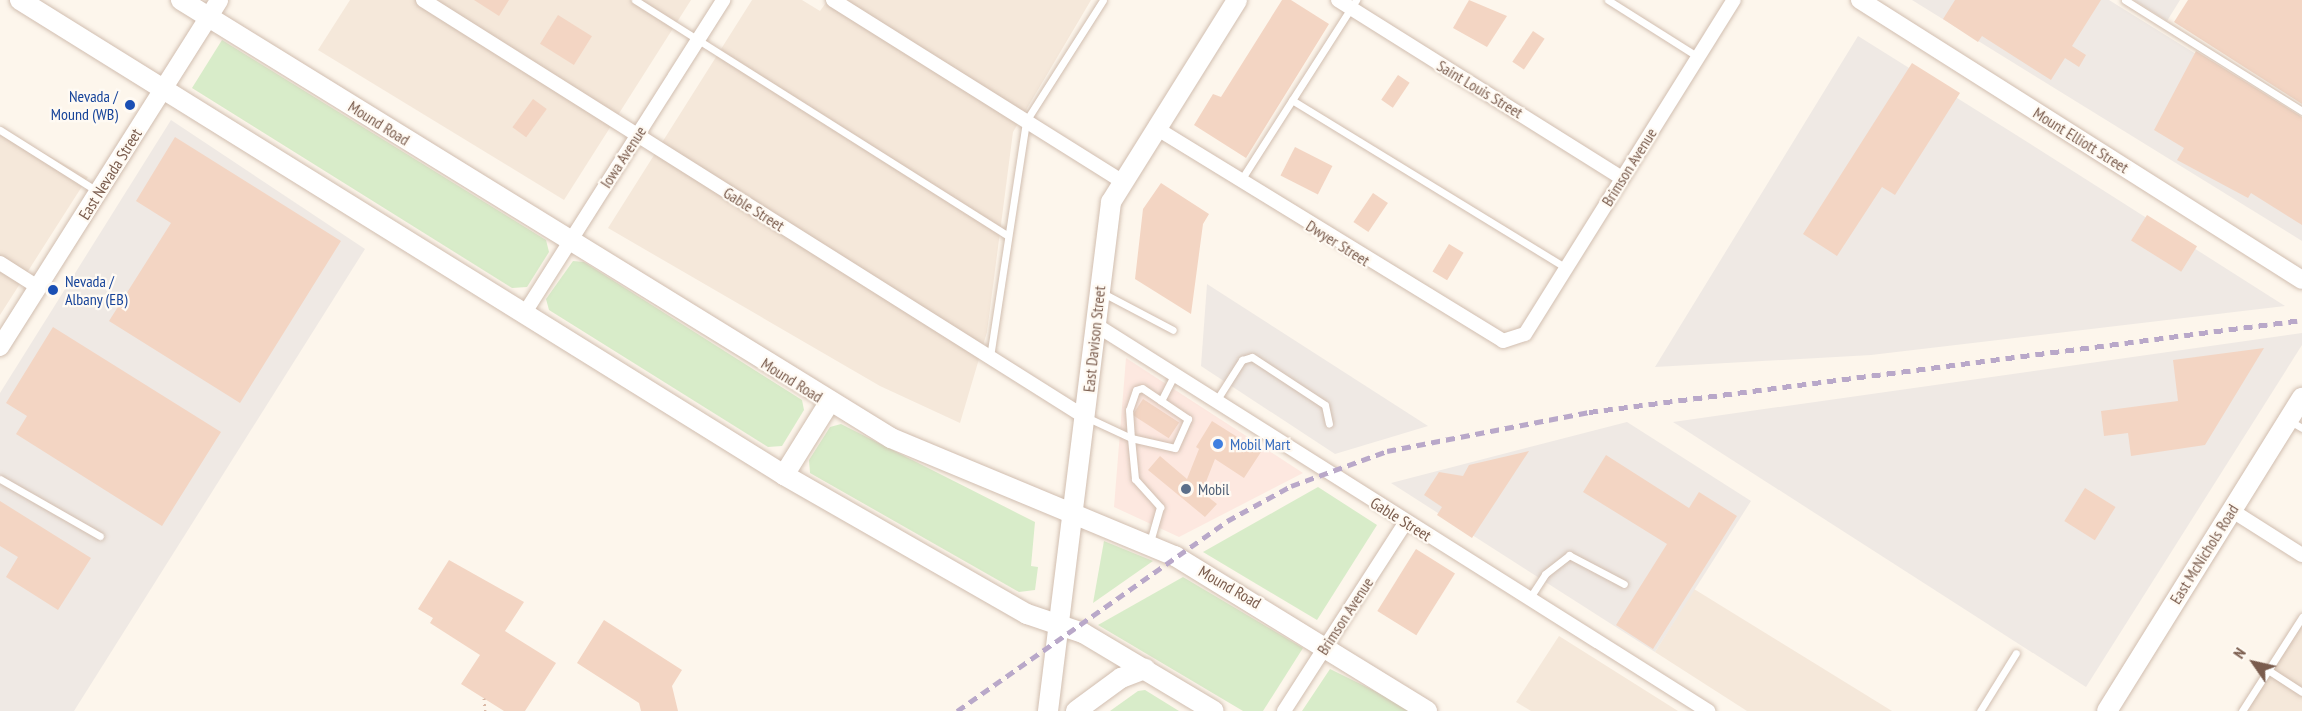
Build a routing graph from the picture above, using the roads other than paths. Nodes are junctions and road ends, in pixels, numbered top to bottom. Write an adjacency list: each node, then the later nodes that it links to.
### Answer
1 (20, 0): 19 (main road)
2 (181, 0): 16 (main road, Mound Road)
3 (219, 0): 16 (street, East Nevada Street)
4 (423, 0): 25 (street, Gable Street)
5 (635, 0): 17 (lane)
6 (723, 0): 17 (street, Iowa Avenue)
7 (833, 0): 22 (street)
8 (1103, 0): 22 (lane)
9 (1237, 0): 23 (main road, East Davison Street)
10 (1338, 0): 15 (street, Saint Louis Street)
11 (1608, 0): 18 (lane)
12 (1734, 0): 18 (street, Brimson Avenue)
13 (1860, 0): 34 (street, Mount Elliott Street)
14 (2125, 0): 21 (lane)
15 (1353, 4): 20 (lane); 26 (street, Saint Louis Street)
16 (208, 17): 19 (street, East Nevada Street); 31 (main road, Mound Road)
17 (697, 40): 25 (street, Iowa Avenue); 30 (lane)
18 (1698, 57): 26 (street, Brimson Avenue)
19 (163, 90): 29 (street, East Nevada Street); 37 (main road)
20 (1292, 100): 27 (lane); 33 (lane)
21 (2302, 111)
22 (1026, 121): 28 (street); 30 (lane)
23 (1156, 128): 27 (street, Dwyer Street); 28 (main road, East Davison Street)
24 (0, 130): 29 (lane)
25 (637, 135): 31 (street, Iowa Avenue); 42 (street, Gable Street)
26 (1622, 178): 33 (street, Brimson Avenue)
27 (1240, 181): 40 (street, Dwyer Street)
28 (1123, 182): 36 (main road, East Davison Street)
29 (98, 192): 35 (street, East Nevada Street)
30 (1008, 236): 42 (lane)
31 (568, 243): 37 (street, Iowa Avenue); 47 (main road, Mound Road)
32 (0, 263): 35 (street)
33 (1566, 268): 40 (street, Brimson Avenue)
34 (2302, 280)
35 (38, 287): 41 (street, East Nevada Street)
36 (1099, 291): 38 (main road, East Davison Street); 39 (lane)
37 (524, 314): 52 (main road)
38 (1096, 325): 43 (street, Gable Street); 48 (main road, East Davison Street)
39 (1173, 330)
40 (1525, 334)
41 (0, 347)
42 (990, 357): 48 (street, Gable Street)
43 (1174, 375): 45 (lane); 46 (street, Gable Street)
44 (2302, 398): 50 (main road, East McNichols Road)
45 (1161, 401): 51 (lane); 51 (lane)
46 (1216, 401): 49 (lane); 56 (street, Gable Street)
47 (829, 403): 52 (main road); 55 (main road, Mound Road)
48 (1085, 417): 51 (lane); 55 (main road, East Davison Street)
49 (1329, 424)
50 (2295, 424): 54 (main road, East McNichols Road)
51 (1131, 438): 58 (lane)
52 (784, 475): 63 (main road)
53 (0, 479): 57 (lane)
54 (2231, 510): 59 (street); 76 (main road, East McNichols Road)
55 (1071, 513): 58 (main road, Mound Road); 63 (main road, East Davison Street)
56 (1406, 522): 61 (street, Gable Street); 64 (street, Brimson Avenue)
57 (100, 536)
58 (1149, 545): 64 (main road, Mound Road)
59 (2302, 555)
60 (1624, 584): 61 (lane)
61 (1529, 599): 74 (street, Gable Street)
62 (2302, 616): 67 (lane)
63 (1056, 622): 66 (main road); 69 (main road, East Davison Street)
64 (1325, 648): 72 (street, Brimson Avenue); 73 (main road, Mound Road)
65 (2016, 653): 75 (lane)
66 (1145, 669): 70 (main road); 71 (main road)
67 (2268, 670): 68 (lane); 77 (lane)
68 (2302, 692)
69 (1048, 711)
70 (1076, 711)
71 (1214, 711)
72 (1284, 711)
73 (1427, 711)
74 (1708, 711)
75 (1980, 711)
76 (2107, 711)
77 (2242, 711)

